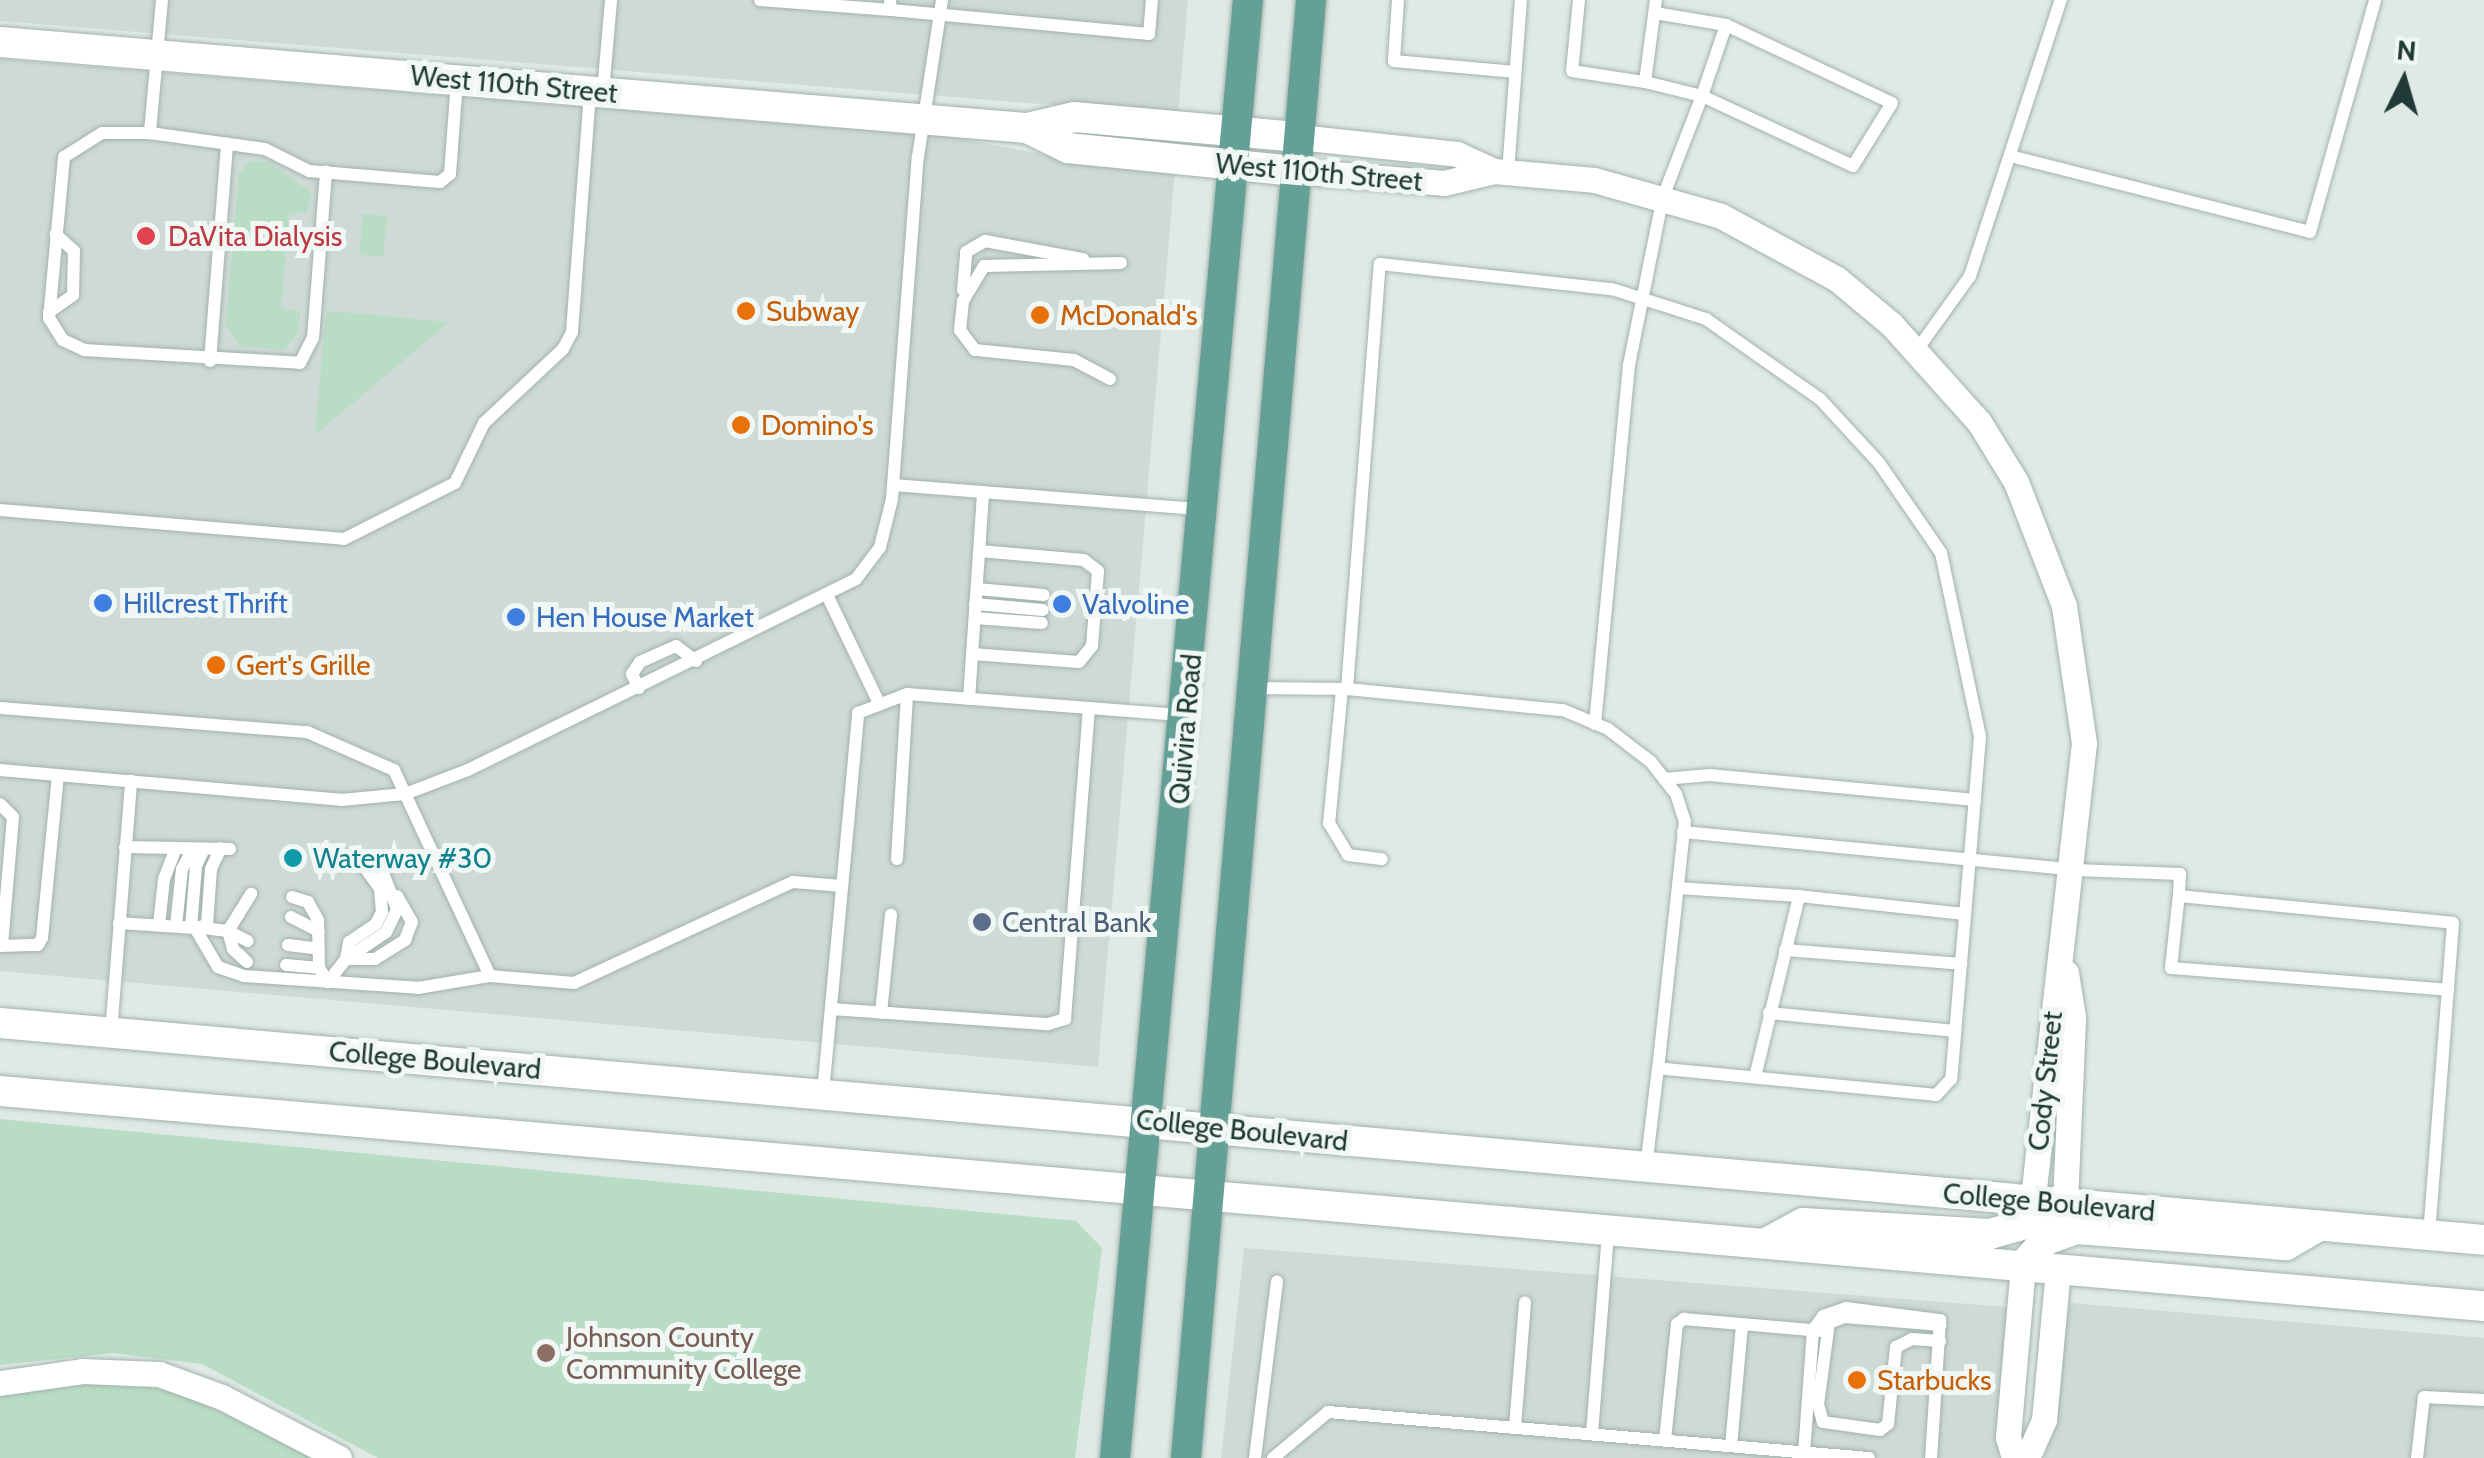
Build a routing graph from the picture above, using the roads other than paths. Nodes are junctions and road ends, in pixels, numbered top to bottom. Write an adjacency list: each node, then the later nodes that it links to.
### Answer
1 (162, 0): 18 (lane)
2 (611, 0): 22 (lane)
3 (760, 0): 13 (lane)
4 (942, 0): 15 (lane)
5 (1152, 0): 15 (lane)
6 (1248, 0): 26 (main road, Quivira Road)
7 (1312, 0): 28 (main road)
8 (1398, 0): 19 (lane)
9 (1522, 0): 19 (lane)
10 (1579, 0): 21 (lane)
11 (2062, 0): 30 (lane)
12 (2375, 0): 30 (lane)
13 (891, 5): 15 (lane)
14 (1656, 6): 16 (lane); 21 (lane)
15 (940, 15): 24 (lane)
16 (1726, 25): 23 (lane); 23 (lane)
17 (0, 42): 18 (main road, West 110th Street)
18 (158, 52): 20 (main road, West 110th Street); 27 (lane)
19 (1516, 72): 33 (lane)
20 (457, 79): 22 (main road, West 110th Street); 34 (lane)
21 (1645, 82): 23 (lane)
22 (597, 91): 24 (main road, West 110th Street); 47 (lane)
23 (1702, 96): 35 (lane)
24 (929, 120): 25 (main road, West 110th Street); 45 (lane)
25 (1028, 128): 26 (main road, West 110th Street); 31 (main road, West 110th Street)
26 (1237, 132): 28 (main road, West 110th Street); 31 (main road, Quivira Road)
27 (150, 134): 29 (lane); 36 (lane)
28 (1299, 137): 32 (main road); 33 (street, West 110th Street)
29 (227, 144): 34 (lane); 43 (lane)
30 (2014, 157): 42 (lane)
31 (1234, 165): 32 (main road, West 110th Street); 48 (main road, Quivira Road)
32 (1296, 170): 33 (street, West 110th Street); 56 (main road)
33 (1501, 171): 35 (street, West 110th Street)
34 (326, 172): 43 (lane)
35 (1664, 196): 39 (lane); 42 (street, West 110th Street)
36 (55, 234): 41 (lane); 41 (lane)
37 (1083, 259): 38 (lane); 40 (lane); 40 (lane)
38 (1121, 263)
39 (1642, 299): 57 (lane); 64 (lane); 70 (lane)
40 (962, 300): 44 (lane)
41 (49, 312): 43 (lane)
42 (1916, 350): 79 (street, West 110th Street)
43 (210, 361)
44 (1110, 379)
45 (893, 485): 46 (lane); 51 (lane)
46 (984, 492): 48 (lane); 49 (lane)
47 (0, 510)
48 (1204, 510): 63 (main road, Quivira Road)
49 (979, 551): 50 (lane); 53 (lane)
50 (977, 589): 52 (lane); 52 (lane)
51 (828, 598): 54 (lane); 60 (lane)
52 (975, 611): 53 (lane)
53 (972, 654): 59 (lane)
54 (696, 660): 55 (lane); 55 (lane)
55 (639, 688): 69 (lane)
56 (1253, 688): 57 (lane); 122 (main road)
57 (1344, 689): 64 (lane); 78 (lane)
58 (907, 694): 59 (lane); 60 (lane); 77 (lane)
59 (969, 698): 62 (lane)
60 (878, 700): 80 (lane)
61 (0, 708): 69 (lane)
62 (1090, 708): 63 (lane); 112 (lane)
63 (1186, 715): 121 (main road, Quivira Road)
64 (1595, 724): 67 (lane)
65 (0, 770): 66 (lane)
66 (58, 774): 68 (lane); 99 (lane)
67 (1664, 778): 70 (lane); 72 (lane)
68 (131, 782): 69 (lane); 73 (lane)
69 (406, 794): 108 (lane)
70 (1975, 800): 76 (lane)
71 (0, 804): 99 (lane)
72 (1684, 832): 76 (lane); 81 (lane)
73 (125, 847): 75 (lane); 91 (lane)
74 (198, 850): 75 (lane); 94 (lane); 94 (lane)
75 (175, 851): 92 (lane)
76 (1970, 856): 79 (lane); 88 (lane)
77 (897, 859)
78 (1382, 859)
79 (2074, 870): 83 (lane); 104 (street, West 110th Street)
80 (842, 886): 108 (lane); 111 (lane)
81 (1678, 888): 85 (lane); 117 (lane)
82 (251, 894): 93 (lane)
83 (2179, 894): 110 (lane); 110 (lane)
84 (396, 895): 96 (lane); 96 (lane); 102 (lane)
85 (1798, 896): 88 (lane); 101 (lane)
86 (292, 897): 95 (lane)
87 (250, 914): 93 (lane)
88 (1965, 914): 105 (lane)
89 (891, 915): 112 (lane)
90 (290, 916): 95 (lane)
91 (119, 923): 92 (lane); 116 (lane)
92 (159, 925): 94 (lane)
93 (230, 925): 94 (lane); 97 (lane); 103 (lane)
94 (191, 927): 109 (lane)
95 (318, 931): 100 (lane)
96 (362, 940): 102 (lane)
97 (248, 941)
98 (288, 945): 100 (lane)
99 (1, 946)
100 (320, 948): 107 (lane)
101 (1785, 950): 105 (lane); 113 (lane)
102 (346, 959): 109 (lane)
103 (246, 962)
104 (2064, 963): 126 (street, Cody Street); 127 (street, Cody Street)
105 (1961, 964): 115 (lane)
106 (286, 965): 107 (lane)
107 (319, 968): 109 (lane)
108 (490, 976): 109 (lane)
109 (328, 982)
110 (2448, 990): 130 (lane)
111 (830, 1009): 112 (lane); 120 (lane)
112 (880, 1012)
113 (1770, 1014): 115 (lane); 118 (lane)
114 (0, 1023): 116 (main road, College Boulevard)
115 (1955, 1031): 118 (lane)
116 (111, 1032): 120 (main road, College Boulevard)
117 (1658, 1068): 118 (lane); 123 (lane)
118 (1755, 1077)
119 (0, 1091): 124 (main road)
120 (823, 1093): 121 (main road, College Boulevard)
121 (1150, 1121): 122 (main road, College Boulevard); 124 (main road, Quivira Road)
122 (1216, 1130): 123 (main road, College Boulevard); 125 (main road)
123 (1646, 1167): 126 (main road, College Boulevard)
124 (1142, 1189): 125 (main road); 149 (main road, Quivira Road)
125 (1211, 1194): 129 (main road); 150 (main road)
126 (2033, 1201): 127 (main road, College Boulevard)
127 (2064, 1204): 128 (main road, College Boulevard); 132 (main road)
128 (2320, 1226): 130 (main road, College Boulevard); 133 (main road)
129 (1608, 1230): 132 (main road); 144 (lane)
130 (2428, 1235): 131 (main road, College Boulevard)
131 (2484, 1240)
132 (1766, 1243): 133 (main road)
133 (2023, 1266): 134 (main road); 155 (street)
134 (2058, 1269): 137 (main road); 156 (street)
135 (1277, 1281): 151 (lane)
136 (1525, 1302): 143 (lane)
137 (2484, 1306)
138 (1742, 1324): 139 (lane); 145 (lane); 146 (lane)
139 (1819, 1330): 140 (lane); 140 (lane); 147 (lane)
140 (1940, 1341): 154 (lane)
141 (0, 1383): 148 (street)
142 (2484, 1400): 157 (lane)
143 (1516, 1427): 144 (lane); 152 (lane)
144 (1592, 1433): 145 (lane)
145 (1665, 1440): 146 (lane)
146 (1731, 1446): 147 (lane)
147 (1804, 1453): 153 (lane)
148 (339, 1458)
149 (1115, 1458)
150 (1186, 1458)
151 (1255, 1458)
152 (1273, 1458)
153 (1866, 1458)
154 (1931, 1458)
155 (2014, 1458)
156 (2027, 1458)
157 (2417, 1458)

